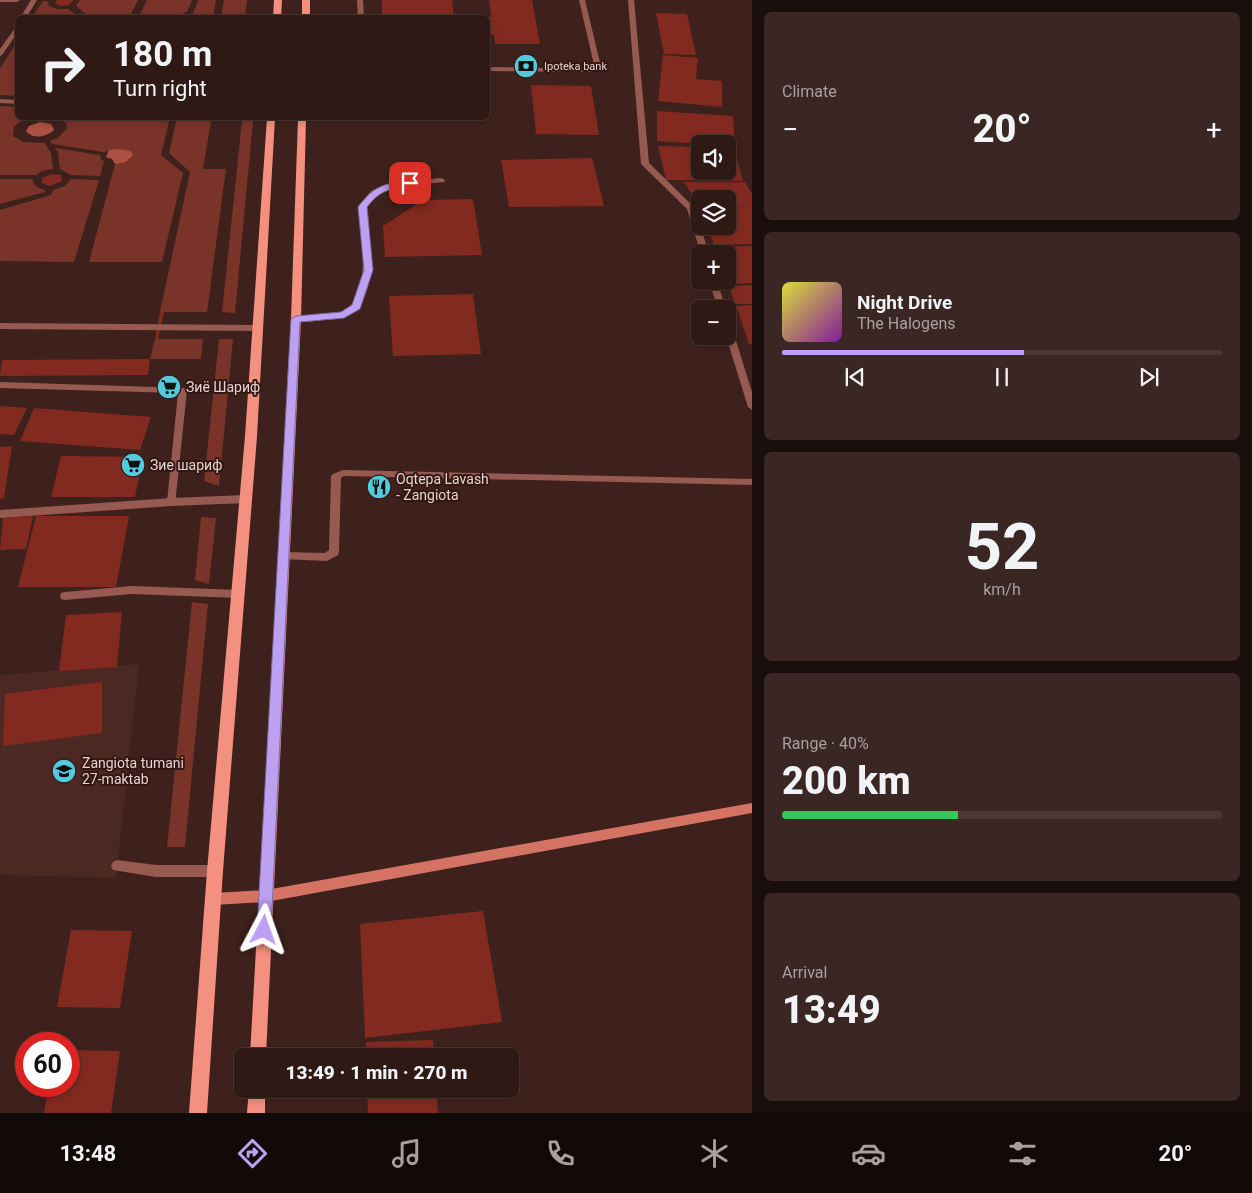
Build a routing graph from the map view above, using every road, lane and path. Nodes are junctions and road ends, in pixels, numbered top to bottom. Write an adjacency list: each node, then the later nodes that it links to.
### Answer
1 (0, 0): 2 (street)
2 (17, 0)
3 (34, 0): 9 (street)
4 (278, 0): 10 (main road)
5 (306, 0): 11 (main road)
6 (360, 0): 12 (street)
7 (582, 0): 15 (street)
8 (631, 0): 21 (street)
9 (25, 15)
10 (277, 15)
11 (306, 15)
12 (361, 15)
13 (15, 29): 14 (street)
14 (0, 54)
15 (490, 70)
16 (0, 101): 17 (street)
17 (15, 102)
18 (271, 120): 24 (main road)
19 (302, 120): 22 (main road)
20 (442, 180): 22 (street)
21 (702, 245)
22 (296, 319): 32 (main road)
23 (0, 326): 24 (street)
24 (259, 328): 29 (main road)
25 (733, 345): 27 (street)
26 (0, 385): 30 (street)
27 (752, 407)
28 (752, 482): 32 (street)
29 (246, 499): 30 (street); 33 (main road)
30 (172, 502): 31 (street)
31 (0, 514)
32 (284, 556): 38 (main road)
33 (238, 594): 34 (street); 37 (main road)
34 (66, 596)
35 (752, 808): 38 (main road)
36 (117, 866): 37 (street)
37 (215, 871): 39 (main road)
38 (266, 896): 39 (main road); 40 (main road)
39 (212, 899): 42 (main road)
40 (258, 1048)
41 (257, 1098): 43 (main road)
42 (198, 1113)
43 (256, 1113)

